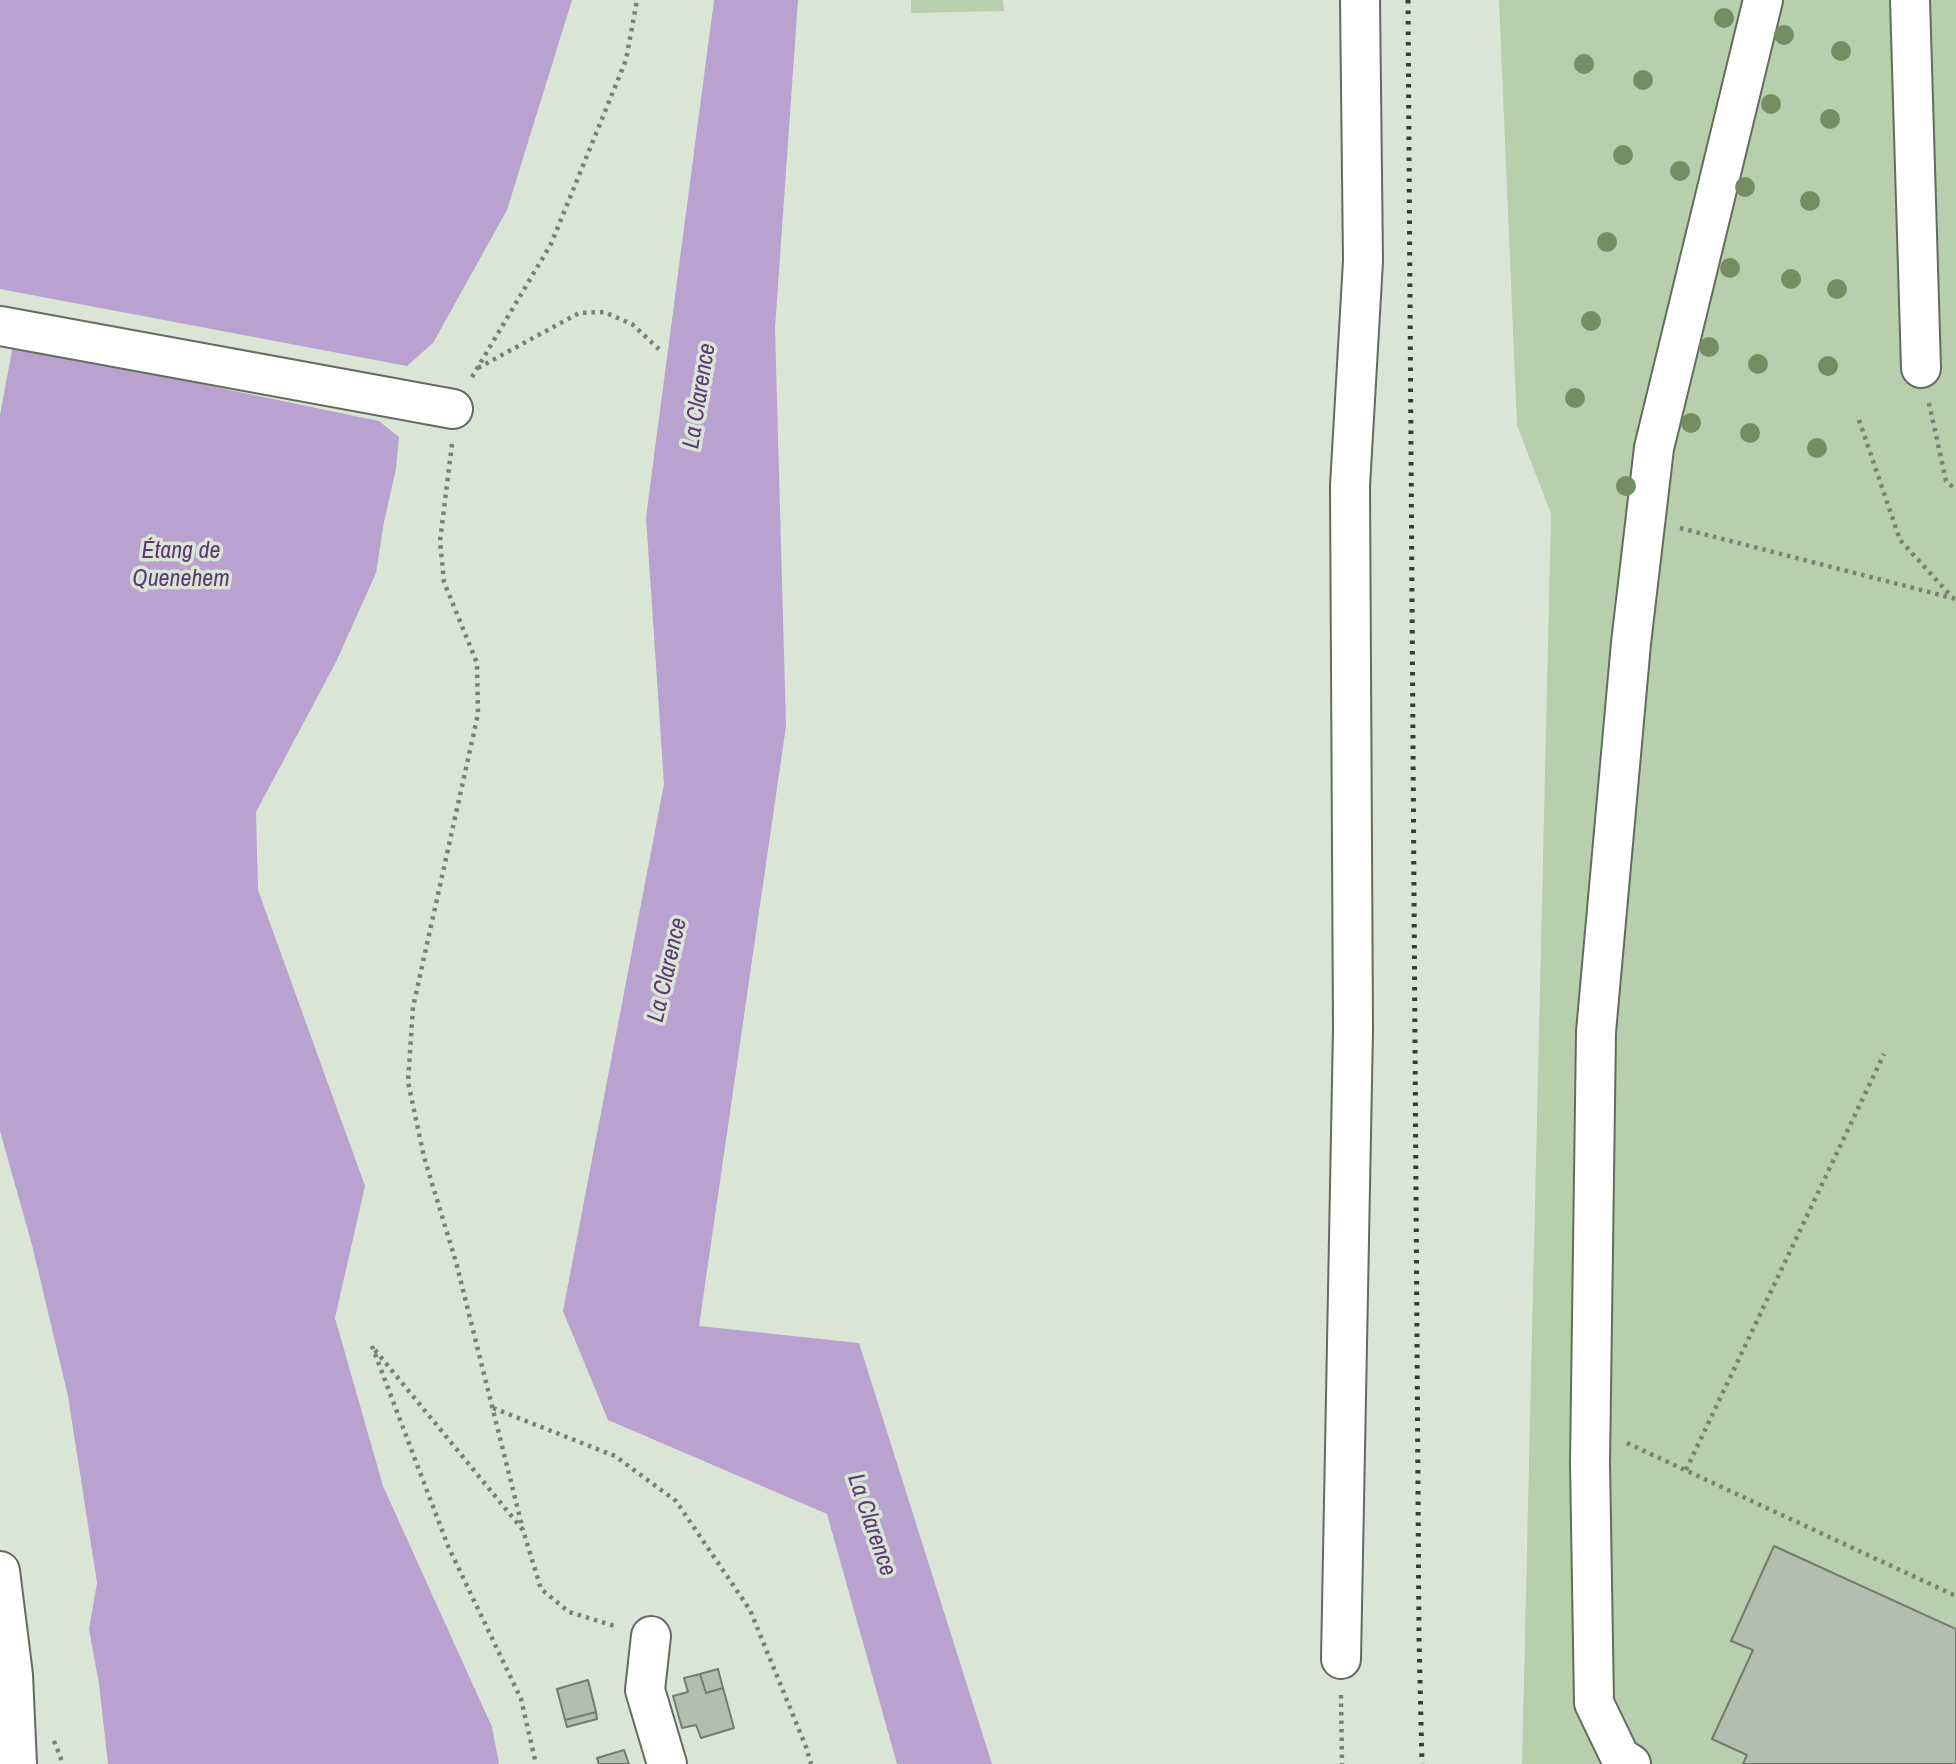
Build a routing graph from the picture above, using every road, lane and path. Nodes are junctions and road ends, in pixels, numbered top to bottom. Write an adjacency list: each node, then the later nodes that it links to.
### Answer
1 (637, 0): 7 (path)
2 (1360, 0): 22 (street)
3 (1763, 0): 12 (street)
4 (1910, 0): 8 (street)
5 (0, 326): 9 (street)
6 (661, 351): 7 (path)
7 (478, 368): 9 (path)
8 (1921, 368): 11 (path)
9 (453, 409): 15 (path)
10 (1859, 420): 13 (path)
11 (1956, 490)
12 (1646, 519): 13 (path); 16 (street)
13 (1954, 598)
14 (1884, 1054): 17 (path)
15 (493, 1408): 18 (path); 26 (path)
16 (1590, 1426): 17 (path); 28 (street)
17 (1686, 1470): 20 (path)
18 (523, 1530): 21 (path); 24 (path)
19 (0, 1571): 23 (street)
20 (1956, 1596)
21 (650, 1636): 25 (street)
22 (1340, 1659): 27 (path)
23 (17, 1764)
24 (536, 1764)
25 (667, 1764)
26 (811, 1764)
27 (1342, 1764)
28 (1630, 1764)

